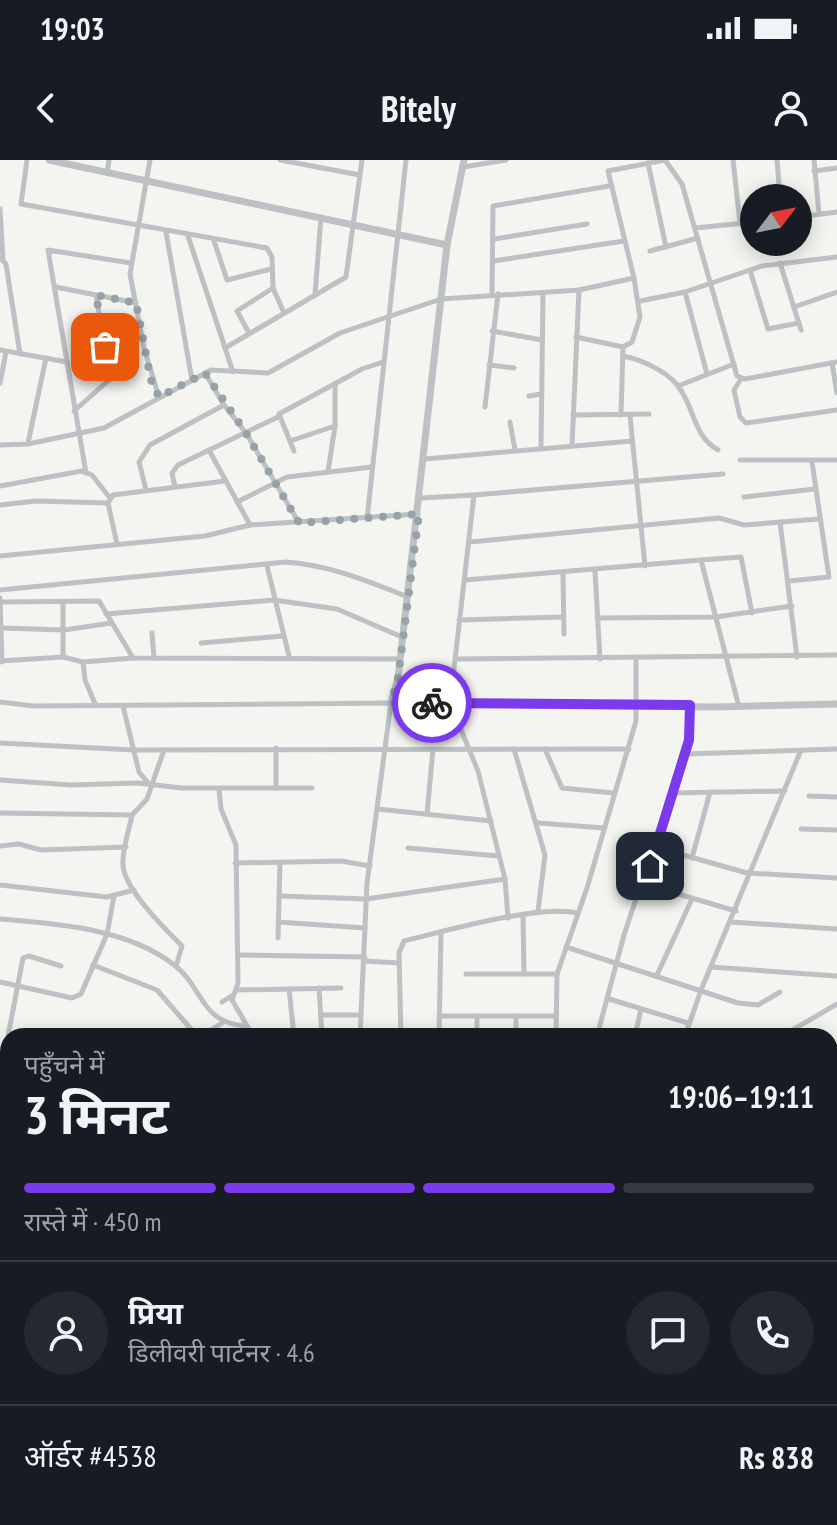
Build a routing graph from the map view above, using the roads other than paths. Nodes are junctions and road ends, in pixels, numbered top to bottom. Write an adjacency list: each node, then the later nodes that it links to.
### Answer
1 (27, 160): 32 (street)
2 (49, 160): 19 (street)
3 (109, 160): 19 (street)
4 (150, 160): 21 (street)
5 (280, 160): 17 (street)
6 (322, 160): 17 (street)
7 (362, 160): 20 (street)
8 (406, 160): 35 (street)
9 (506, 160): 14 (street)
10 (665, 160): 15 (street); 33 (street)
11 (733, 160): 30 (street)
12 (777, 160): 22 (street)
13 (814, 160): 18 (street)
14 (463, 163): 41 (street)
15 (648, 163): 23 (street); 42 (street)
16 (837, 168): 18 (street)
17 (321, 169): 20 (street)
18 (814, 171): 26 (street)
19 (107, 173): 21 (street)
20 (360, 175): 29 (street)
21 (148, 181): 28 (street); 32 (street)
22 (779, 184)
23 (609, 186): 38 (street); 40 (street)
24 (0, 209): 45 (street)
25 (837, 212): 26 (street)
26 (819, 214): 27 (street)
27 (812, 215)
28 (321, 217): 29 (street); 61 (street)
29 (354, 223): 35 (street); 61 (street)
30 (740, 223): 33 (street)
31 (587, 224): 38 (street)
32 (139, 226): 34 (street); 47 (street)
33 (695, 228): 37 (street)
34 (166, 232): 36 (street); 89 (street)
35 (399, 234): 41 (street); 68 (street)
36 (188, 236): 39 (street); 74 (street)
37 (698, 238): 42 (street); 52 (street)
38 (494, 239): 46 (street)
39 (214, 241): 49 (street); 49 (street)
40 (624, 241): 46 (street); 51 (street)
41 (447, 245): 62 (street)
42 (666, 247): 43 (street)
43 (650, 251)
44 (837, 257): 48 (street)
45 (2, 259): 76 (street)
46 (493, 261): 59 (street)
47 (131, 263): 53 (street); 65 (street)
48 (780, 263): 50 (street); 66 (street)
49 (271, 269): 54 (street)
50 (750, 270): 52 (street); 66 (street)
51 (634, 278): 55 (street); 64 (street)
52 (712, 283): 56 (street); 82 (street)
53 (56, 287): 60 (street); 79 (street)
54 (273, 288): 67 (street); 70 (street)
55 (579, 290): 58 (street); 71 (street)
56 (685, 292): 64 (street); 87 (street)
57 (836, 292): 63 (street); 66 (street)
58 (543, 293): 59 (street); 72 (street)
59 (495, 294): 62 (street); 69 (street)
60 (96, 295): 65 (street); 100 (street)
61 (315, 295): 67 (street)
62 (441, 299): 68 (street); 120 (street)
63 (837, 300)
64 (640, 301): 73 (street)
65 (136, 303): 96 (street)
66 (794, 307)
67 (284, 313): 70 (street)
68 (389, 315): 80 (street); 85 (street)
69 (492, 331): 72 (street); 83 (street)
70 (249, 333): 74 (street)
71 (576, 337): 73 (street); 102 (street)
72 (542, 340): 94 (street)
73 (623, 347): 77 (street)
74 (225, 348): 85 (street)
75 (3, 351): 76 (street); 90 (street)
76 (20, 354): 78 (street)
77 (623, 356): 92 (street); 103 (street)
78 (46, 358): 79 (street); 112 (street)
79 (67, 362): 100 (street)
80 (383, 362): 91 (street); 124 (street)
81 (834, 363): 88 (street); 93 (street)
82 (734, 364): 87 (street); 88 (street)
83 (489, 365): 84 (street); 98 (street)
84 (514, 368)
85 (233, 372): 86 (street)
86 (205, 373): 89 (street); 97 (street)
87 (707, 374): 92 (street)
88 (741, 379): 99 (street)
89 (192, 380): 96 (street)
90 (0, 383)
91 (335, 384): 105 (street); 107 (street)
92 (678, 386): 118 (street)
93 (837, 393)
94 (541, 394): 95 (street); 115 (street)
95 (529, 396)
96 (159, 397): 109 (street)
97 (224, 405): 108 (street); 134 (street)
98 (485, 407)
99 (837, 410)
100 (74, 411): 109 (street)
101 (649, 414): 104 (street)
102 (573, 415): 103 (street); 114 (street)
103 (621, 415): 104 (street)
104 (630, 416): 111 (street)
105 (278, 417): 108 (street); 110 (street)
106 (510, 422): 117 (street)
107 (335, 426): 110 (street); 125 (street)
108 (246, 433): 116 (street); 129 (street)
109 (78, 434): 112 (street); 126 (street)
110 (290, 441): 119 (street)
111 (632, 441): 114 (street); 130 (street)
112 (28, 444): 113 (street)
113 (0, 445)
114 (572, 446): 115 (street)
115 (541, 447): 117 (street)
116 (209, 450): 128 (street); 132 (street)
117 (515, 450): 120 (street)
118 (718, 450)
119 (294, 451)
120 (425, 459): 137 (street)
121 (740, 460): 123 (street)
122 (837, 460): 123 (street)
123 (812, 462): 133 (street)
124 (372, 467): 125 (street); 142 (street)
125 (328, 472): 129 (street)
126 (86, 473): 131 (street); 138 (street)
127 (723, 474): 130 (street)
128 (225, 481): 132 (street); 139 (street)
129 (275, 483): 139 (street); 145 (street)
130 (636, 483): 135 (street); 147 (street)
131 (0, 486)
132 (175, 487): 134 (street)
133 (815, 489): 136 (street); 143 (street)
134 (146, 490): 138 (street)
135 (474, 495): 137 (street); 148 (street)
136 (744, 497)
137 (421, 498): 141 (street)
138 (109, 500): 140 (street); 149 (street)
139 (237, 502): 146 (street)
140 (0, 505)
141 (419, 514): 142 (street); 159 (street)
142 (367, 519): 145 (street)
143 (819, 519): 144 (street); 157 (street)
144 (780, 522): 147 (street); 157 (street)
145 (299, 523): 146 (street)
146 (250, 525): 149 (street)
147 (641, 527): 148 (street); 153 (street)
148 (470, 542): 156 (street)
149 (117, 544): 150 (street)
150 (0, 556)
151 (701, 560): 153 (street); 164 (street); 167 (street)
152 (267, 566): 158 (street); 159 (street); 161 (street)
153 (645, 566): 154 (street)
154 (595, 571): 155 (street); 168 (street)
155 (563, 574): 156 (street); 166 (street)
156 (465, 580): 169 (street)
157 (789, 581): 163 (street)
158 (0, 590)
159 (408, 598): 176 (street)
160 (0, 600): 162 (street); 171 (street)
161 (274, 600): 165 (street); 175 (street); 176 (street)
162 (63, 602): 165 (street); 172 (street)
163 (792, 606): 164 (street); 182 (street)
164 (752, 613): 167 (street)
165 (106, 614): 170 (street)
166 (564, 617): 169 (street); 174 (street)
167 (716, 617): 168 (street); 181 (street)
168 (597, 618): 187 (street)
169 (459, 620): 186 (street)
170 (112, 623): 172 (street); 183 (street)
171 (1, 628): 172 (street); 189 (street)
172 (64, 630): 180 (street)
173 (152, 633): 184 (street)
174 (564, 634)
175 (283, 636): 177 (street); 179 (street)
176 (403, 638): 185 (street)
177 (201, 643)
178 (837, 655): 182 (street)
179 (289, 656): 184 (street); 185 (street)
180 (63, 657): 189 (street); 190 (street)
181 (727, 657): 182 (street); 188 (street); 199 (street)
182 (797, 657)
183 (133, 658): 184 (street); 190 (street)
184 (154, 658)
185 (400, 659): 192 (street)
186 (456, 659): 187 (street); 193 (street)
187 (600, 659): 188 (street)
188 (636, 660): 194 (street)
189 (1, 662)
190 (83, 662): 197 (street)
191 (0, 702): 197 (street)
192 (391, 703): 193 (street); 198 (street); 202 (street)
193 (450, 703): 194 (street); 205 (street)
194 (639, 704): 196 (street); 208 (street)
195 (837, 704): 199 (street)
196 (690, 705): 199 (street); 212 (street)
197 (96, 706): 198 (street)
198 (123, 706): 210 (street)
199 (739, 707)
200 (0, 743): 210 (street)
201 (276, 748): 202 (street); 203 (street); 215 (street)
202 (386, 748): 204 (street); 224 (street)
203 (164, 749): 210 (street); 214 (street)
204 (433, 749): 205 (street); 226 (street)
205 (470, 749): 206 (street); 228 (street)
206 (514, 749): 207 (street); 229 (street)
207 (545, 749): 208 (street); 220 (street)
208 (629, 749): 220 (street)
209 (837, 749): 211 (street)
210 (133, 750): 214 (street)
211 (801, 750): 212 (street); 218 (street)
212 (684, 754): 221 (street)
213 (0, 780): 214 (street)
214 (150, 785): 217 (street); 227 (street)
215 (276, 788): 216 (street); 217 (street)
216 (312, 788)
217 (219, 789): 240 (street)
218 (785, 791): 219 (street); 242 (street)
219 (710, 792): 221 (street); 238 (street)
220 (614, 793): 230 (street)
221 (671, 793): 235 (street)
222 (809, 796): 223 (street)
223 (837, 797)
224 (378, 809): 226 (street); 241 (street)
225 (0, 813): 227 (street)
226 (427, 814): 228 (street)
227 (132, 815): 234 (street)
228 (491, 821): 237 (street)
229 (538, 823): 230 (street); 252 (street)
230 (604, 828): 254 (street)
231 (801, 829): 232 (street)
232 (837, 830)
233 (0, 846): 234 (street)
234 (126, 847): 247 (street)
235 (655, 847): 238 (street); 245 (street)
236 (408, 848): 237 (street)
237 (499, 856): 244 (street)
238 (692, 858): 242 (street)
239 (280, 862): 240 (street); 241 (street); 249 (street)
240 (235, 863): 266 (street)
241 (370, 866): 250 (street)
242 (751, 873): 243 (street); 253 (street)
243 (837, 878)
244 (505, 879): 250 (street); 256 (street)
245 (644, 884): 251 (street); 269 (street)
246 (0, 885): 248 (street)
247 (134, 890): 248 (street); 272 (street)
248 (114, 896): 263 (street)
249 (279, 896): 250 (street); 258 (street)
250 (366, 899): 260 (street)
251 (692, 899): 253 (street); 277 (street)
252 (538, 911): 254 (street); 255 (street)
253 (736, 911): 259 (street)
254 (578, 913): 265 (street)
255 (523, 915): 256 (street); 275 (street)
256 (508, 918): 262 (street)
257 (0, 919): 263 (street)
258 (278, 922): 260 (street); 264 (street)
259 (731, 922): 261 (street); 273 (street)
260 (365, 928): 267 (street)
261 (837, 929)
262 (441, 932): 268 (street); 293 (street)
263 (107, 934): 270 (street); 272 (street)
264 (278, 938)
265 (566, 947): 269 (street); 276 (street)
266 (238, 955): 267 (street); 285 (street)
267 (364, 959): 268 (street); 292 (street)
268 (399, 963): 306 (street)
269 (616, 964): 277 (street); 287 (street)
270 (93, 965): 280 (street); 301 (street)
271 (61, 966): 280 (street)
272 (176, 966): 297 (street)
273 (711, 967): 278 (street); 284 (street)
274 (466, 974): 275 (street)
275 (524, 974): 276 (street)
276 (557, 974): 296 (street)
277 (657, 975): 284 (street)
278 (837, 977)
279 (0, 982): 280 (street)
280 (18, 986): 300 (street)
281 (319, 988): 282 (street); 283 (street); 291 (street)
282 (341, 988)
283 (289, 989): 285 (street); 303 (street)
284 (701, 990): 286 (street); 298 (street)
285 (234, 992): 288 (street); 299 (street)
286 (780, 992)
287 (609, 999): 290 (street); 311 (street)
288 (222, 1002)
289 (837, 1004): 314 (street)
290 (641, 1009): 298 (street); 312 (street)
291 (321, 1015): 292 (street); 304 (street)
292 (361, 1015): 305 (street)
293 (440, 1016): 294 (street); 307 (street)
294 (477, 1016): 295 (street); 308 (street)
295 (516, 1016): 296 (street); 309 (street)
296 (556, 1016): 310 (street)
297 (222, 1023): 299 (street); 302 (street)
298 (688, 1023): 313 (street)
299 (245, 1026)
300 (10, 1028)
301 (191, 1028)
302 (212, 1028)
303 (293, 1028)
304 (322, 1028)
305 (360, 1028)
306 (401, 1028)
307 (439, 1028)
308 (477, 1028)
309 (516, 1028)
310 (556, 1028)
311 (600, 1028)
312 (637, 1028)
313 (687, 1028)
314 (796, 1028)

